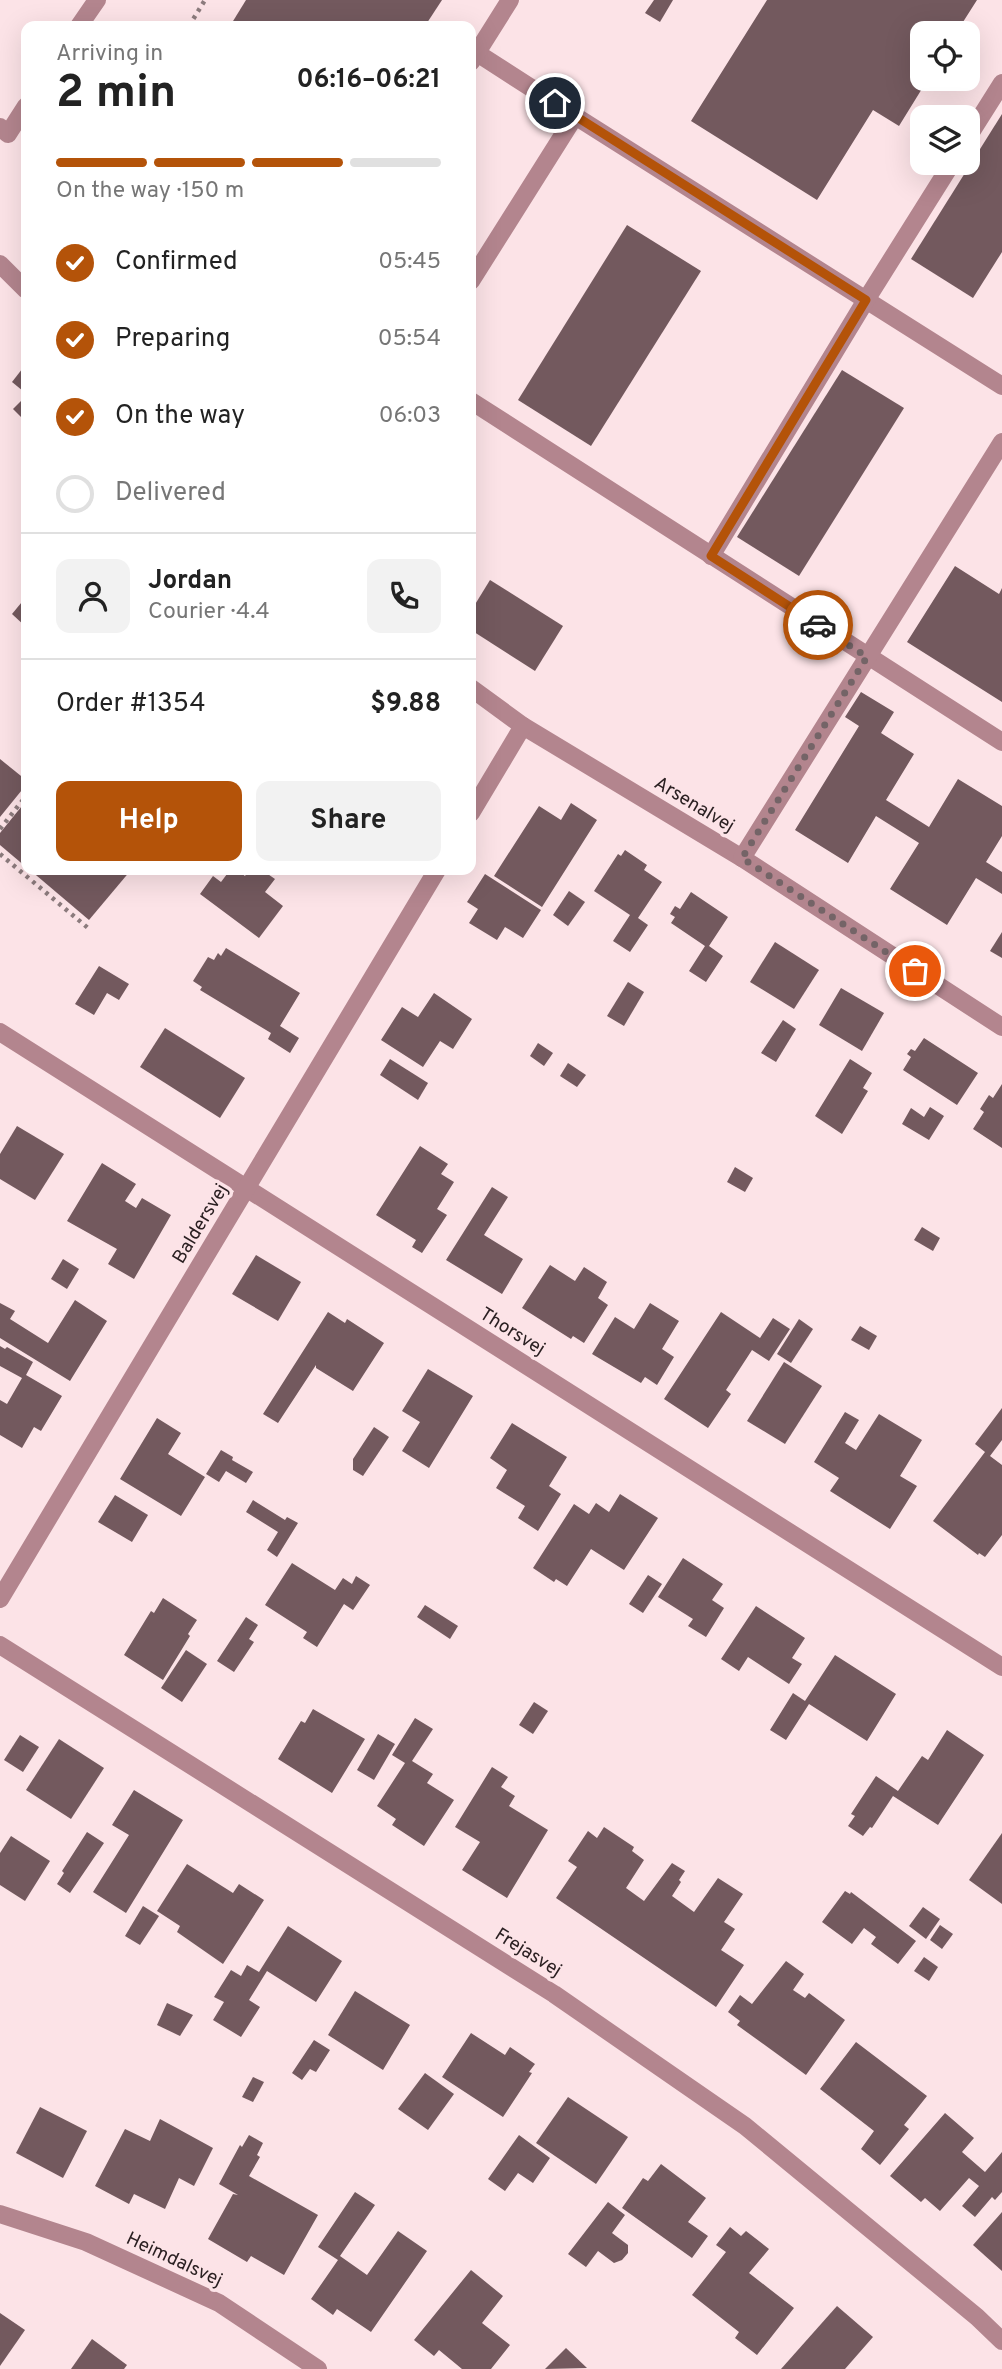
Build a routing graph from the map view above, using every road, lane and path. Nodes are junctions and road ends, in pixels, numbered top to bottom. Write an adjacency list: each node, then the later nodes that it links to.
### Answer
1 (97, 0): 4 (street)
2 (205, 0): 5 (path)
3 (510, 0): 6 (street)
4 (82, 21)
5 (192, 21)
6 (476, 55)
7 (476, 59): 10 (street)
8 (1002, 83): 11 (street)
9 (21, 114): 12 (street)
10 (575, 116): 15 (street); 17 (street)
11 (980, 118)
12 (0, 127)
13 (944, 175): 17 (street)
14 (0, 264): 16 (street)
15 (476, 273)
16 (21, 285)
17 (866, 300): 18 (street); 21 (street)
18 (1002, 386)
19 (476, 404): 21 (street)
20 (1002, 442): 22 (street)
21 (711, 556): 22 (street)
22 (867, 657): 25 (street); 30 (street)
23 (476, 692): 24 (street, Arsenalvej)
24 (523, 726): 27 (street); 30 (street, Arsenalvej)
25 (1002, 742)
26 (21, 802): 28 (path)
27 (476, 805)
28 (0, 829)
29 (0, 854): 31 (path)
30 (742, 858): 35 (street, Arsenalvej)
31 (21, 872)
32 (25, 875): 34 (path)
33 (434, 875): 37 (street, Baldersvej)
34 (88, 928)
35 (1002, 1027)
36 (0, 1032): 37 (street, Thorsvej)
37 (247, 1189): 38 (street, Baldersvej); 40 (street, Thorsvej)
38 (0, 1599)
39 (0, 1645): 42 (street, Frejasvej)
40 (1002, 1668)
41 (0, 2214): 43 (street, Heimdalsvej)
42 (1002, 2340)
43 (318, 2369)

